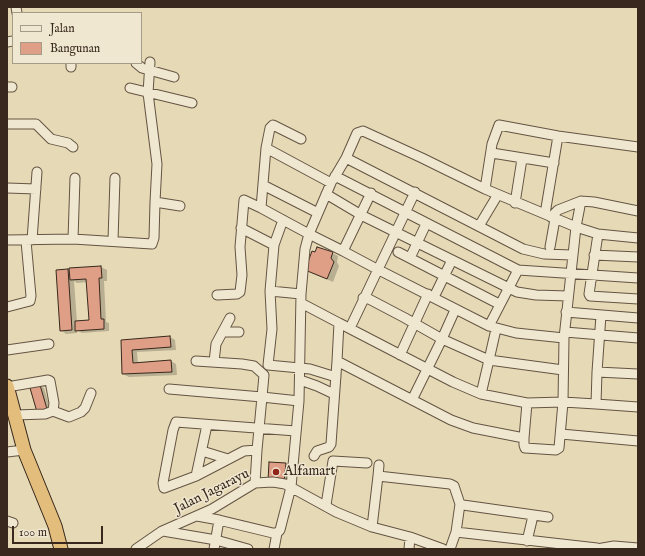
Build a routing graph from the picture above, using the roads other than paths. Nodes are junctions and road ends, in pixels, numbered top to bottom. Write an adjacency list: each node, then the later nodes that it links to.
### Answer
1 (144, 66): 2 (street); 4 (street)
2 (174, 77)
3 (130, 88): 4 (street)
4 (148, 93): 5 (street); 29 (street)
5 (192, 103)
6 (7, 124): 9 (street)
7 (558, 136): 10 (street); 12 (street); 15 (street)
8 (301, 139): 11 (street)
9 (73, 147)
10 (638, 147)
11 (266, 148): 19 (street); 20 (street)
12 (492, 154): 14 (street); 23 (street)
13 (346, 158): 19 (street); 23 (street); 24 (street)
14 (522, 159): 15 (street); 30 (street)
15 (554, 163): 37 (street)
16 (37, 172): 22 (street)
17 (75, 178): 47 (street)
18 (115, 178): 49 (street)
19 (333, 180): 25 (street); 26 (street)
20 (263, 185): 32 (street); 34 (street)
21 (7, 188): 22 (street)
22 (36, 189): 50 (street)
23 (485, 190): 27 (street)
24 (415, 192): 35 (street); 40 (street)
25 (371, 193): 35 (street); 36 (street)
26 (326, 194): 34 (street); 36 (street)
27 (497, 196): 30 (street); 40 (street)
28 (581, 201): 33 (street); 37 (street); 41 (street)
29 (155, 202): 31 (street); 49 (street)
30 (515, 203): 37 (street)
31 (180, 206)
32 (261, 208): 38 (street); 42 (street)
33 (638, 211)
34 (318, 213): 44 (street)
35 (405, 213): 39 (street); 43 (street)
36 (361, 214): 43 (street); 54 (street)
37 (550, 217): 41 (street); 53 (street)
38 (283, 220): 44 (street); 52 (street)
39 (426, 224): 51 (street); 62 (street)
40 (479, 226): 56 (street)
41 (576, 227): 45 (street); 56 (street)
42 (241, 228): 52 (street); 69 (street)
43 (396, 232): 51 (street); 61 (street)
44 (309, 234): 54 (street); 73 (street)
45 (598, 234): 46 (street); 57 (street)
46 (638, 238)
47 (73, 239): 49 (street); 50 (street)
48 (7, 240): 50 (street)
49 (113, 240)
50 (29, 241): 76 (street)
51 (417, 243): 59 (street); 60 (street)
52 (274, 245): 68 (street)
53 (550, 247)
54 (343, 251): 61 (street)
55 (398, 252): 59 (street)
56 (572, 255): 63 (street)
57 (594, 255): 58 (street); 64 (street)
58 (638, 257)
59 (410, 258): 65 (street)
60 (452, 260): 65 (street); 67 (street)
61 (377, 270): 70 (street); 72 (street)
62 (518, 270): 63 (street); 67 (street)
63 (571, 274): 64 (street); 71 (street)
64 (592, 275): 66 (street); 74 (street)
65 (444, 277): 70 (street); 75 (street)
66 (638, 278)
67 (508, 288): 71 (street); 75 (street)
68 (270, 291): 73 (street); 99 (street)
69 (217, 295)
70 (431, 296): 77 (street); 83 (street)
71 (568, 296): 78 (street)
72 (363, 298): 83 (street); 85 (street)
73 (301, 299): 82 (street); 99 (street)
74 (638, 299)
75 (499, 304): 84 (street)
76 (7, 307)
77 (455, 310): 84 (street); 91 (street)
78 (566, 312): 79 (street); 88 (street)
79 (602, 315): 80 (street); 89 (street)
80 (638, 317)
81 (230, 318): 86 (street)
82 (339, 323): 85 (street); 98 (street)
83 (415, 324): 91 (street); 94 (street)
84 (492, 327): 88 (street); 95 (street)
85 (350, 328): 94 (street)
86 (223, 332): 87 (street); 97 (street)
87 (239, 332)
88 (565, 335): 89 (street); 101 (street)
89 (600, 335): 90 (street); 102 (street)
90 (638, 338)
91 (442, 339): 95 (street); 100 (street)
92 (49, 344): 93 (street)
93 (7, 350)
94 (400, 355): 100 (street)
95 (489, 360): 101 (street); 110 (street)
96 (196, 361): 97 (street)
97 (214, 362): 111 (street)
98 (337, 362): 104 (street); 112 (street)
99 (305, 369): 104 (street); 105 (street)
100 (427, 369): 110 (street); 112 (street)
101 (563, 370): 114 (street)
102 (597, 372): 103 (street); 116 (street)
103 (638, 374)
104 (336, 378): 109 (street)
105 (305, 381): 109 (street); 113 (street)
106 (7, 387): 118 (street); 119 (highway)
107 (169, 389): 111 (street)
108 (92, 393): 118 (street)
109 (334, 393): 130 (street)
110 (482, 394): 115 (street)
111 (262, 397): 113 (street); 121 (street)
112 (412, 400): 124 (street)
113 (298, 401): 122 (street)
114 (563, 402): 115 (street); 116 (street); 123 (street)
115 (527, 403): 124 (street)
116 (596, 404): 117 (street)
117 (638, 407)
118 (53, 411): 119 (street)
119 (15, 415): 126 (highway)
120 (207, 425): 121 (street); 128 (street); 134 (street)
121 (259, 429): 122 (street); 127 (street)
122 (296, 431): 137 (street)
123 (561, 434): 124 (street); 125 (street)
124 (524, 438)
125 (638, 441)
126 (24, 450): 129 (street); 153 (highway)
127 (256, 450): 131 (street); 136 (street)
128 (202, 451): 131 (street); 134 (street)
129 (7, 452)
130 (314, 456)
131 (228, 458): 134 (street)
132 (367, 463): 139 (street)
133 (379, 465): 135 (street)
134 (196, 476)
135 (378, 476): 138 (street); 144 (street)
136 (255, 483): 137 (street, Jalan Jagarayu); 140 (street, Jalan Jagarayu)
137 (291, 487): 139 (street, Jalan Jagarayu); 147 (street)
138 (460, 504): 141 (street); 146 (street)
139 (326, 506): 144 (street, Jalan Jagarayu)
140 (197, 516): 143 (street); 145 (street, Jalan Jagarayu)
141 (533, 516): 142 (street); 149 (street)
142 (548, 517)
143 (219, 520): 147 (street); 150 (street)
144 (372, 527): 148 (street, Jalan Jagarayu)
145 (162, 531): 150 (street); 154 (street, Jalan Jagarayu)
146 (456, 532): 149 (street); 159 (street)
147 (277, 533): 156 (street)
148 (410, 537): 157 (street); 158 (street, Jalan Jagarayu)
149 (527, 541): 151 (street)
150 (215, 545): 155 (street)
151 (597, 548): 152 (street)
152 (633, 548)
153 (61, 549)
154 (136, 549)
155 (248, 549)
156 (274, 549)
157 (409, 549)
158 (443, 549)
159 (450, 549)

